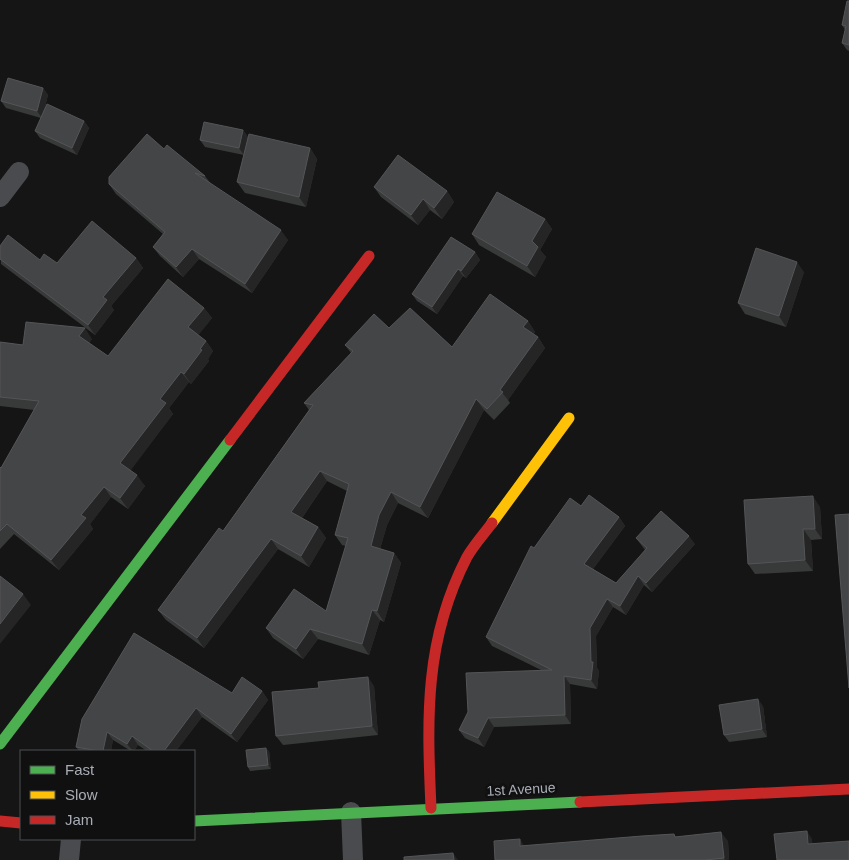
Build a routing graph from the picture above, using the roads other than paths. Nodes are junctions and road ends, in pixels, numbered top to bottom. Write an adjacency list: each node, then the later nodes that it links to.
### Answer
1 (19, 172): 2 (street)
2 (0, 197)
3 (369, 256): 5 (street)
4 (569, 418): 7 (street)
5 (0, 744)
6 (849, 789): 7 (street, 1st Avenue)
7 (431, 808): 8 (street, 1st Avenue)
8 (351, 812): 10 (street, 1st Avenue); 14 (street)
9 (0, 821): 11 (street)
10 (195, 821)
11 (20, 823)
12 (71, 840): 13 (street)
13 (69, 860)
14 (353, 860)

